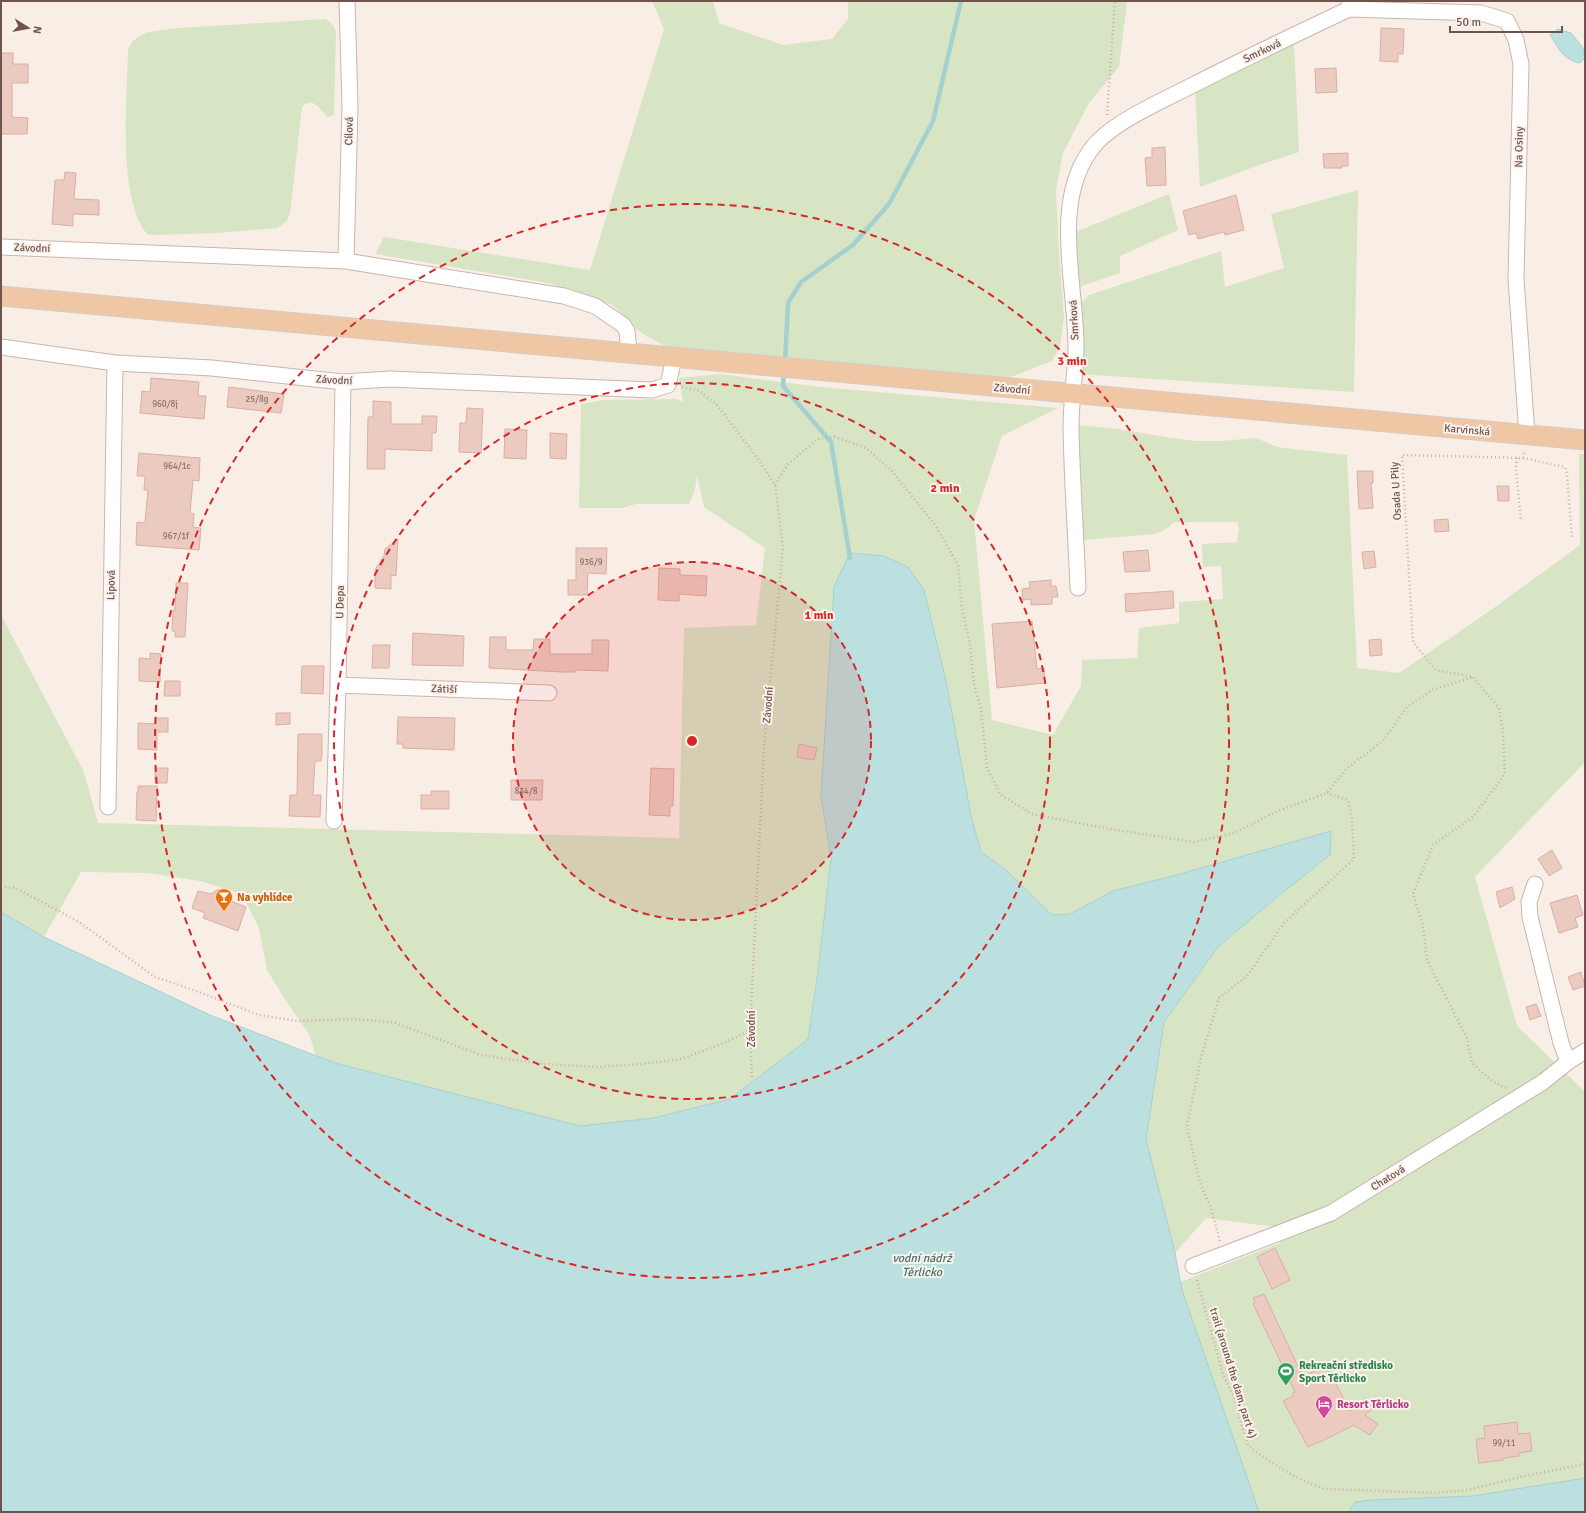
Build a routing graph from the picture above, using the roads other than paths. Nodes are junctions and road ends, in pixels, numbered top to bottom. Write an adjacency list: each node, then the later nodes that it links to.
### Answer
1 (347, 1): 4 (street, Cílová)
2 (1350, 5): 11 (street, Smrková); 13 (street, Na Osiny)
3 (1, 247): 4 (street, Závodní)
4 (346, 261): 7 (street, Závodní)
5 (1, 296): 7 (main road, Závodní)
6 (1, 347): 9 (street, Závodní)
7 (629, 353): 8 (main road, Závodní)
8 (674, 358): 10 (street, Závodní); 11 (main road, Závodní)
9 (115, 364): 10 (street, Závodní); 18 (street, Lipová)
10 (343, 382): 16 (street, U Depa)
11 (1072, 394): 12 (main road, Závodní); 15 (street, Smrková)
12 (1349, 419): 13 (main road, Karvinská)
13 (1527, 435): 14 (main road, Karvinská)
14 (1585, 440)
15 (1078, 588)
16 (338, 685): 17 (street, Zátiší); 19 (street, U Depa)
17 (549, 693)
18 (108, 807)
19 (334, 821)
20 (1535, 884): 22 (street)
21 (1585, 1051): 22 (street, Chatová)
22 (1568, 1062): 23 (street, Chatová)
23 (1193, 1266)

